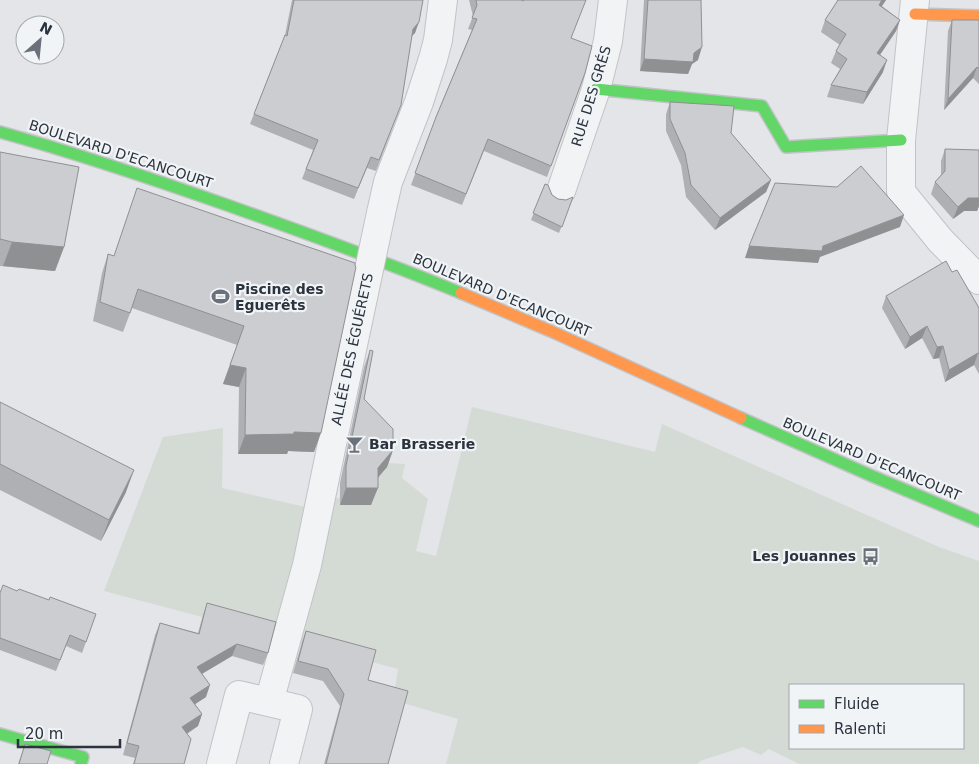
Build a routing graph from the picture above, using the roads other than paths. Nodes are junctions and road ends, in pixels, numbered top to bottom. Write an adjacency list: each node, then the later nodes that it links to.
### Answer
1 (443, 0): 11 (street, ALLÉE DES ÉGUÉRETS, bridge)
2 (613, 0): 5 (street, RUE DES GRÉS)
3 (915, 7): 4 (main road); 7 (street)
4 (979, 16)
5 (596, 89): 7 (main road); 8 (street, RUE DES GRÉS)
6 (0, 132): 10 (main road, BOULEVARD D'ECANCOURT)
7 (901, 140): 9 (street)
8 (561, 191)
9 (979, 280)
10 (979, 521)
11 (269, 702): 14 (street); 15 (street)
12 (0, 734): 13 (main road)
13 (81, 764)
14 (221, 764)
15 (284, 764)

